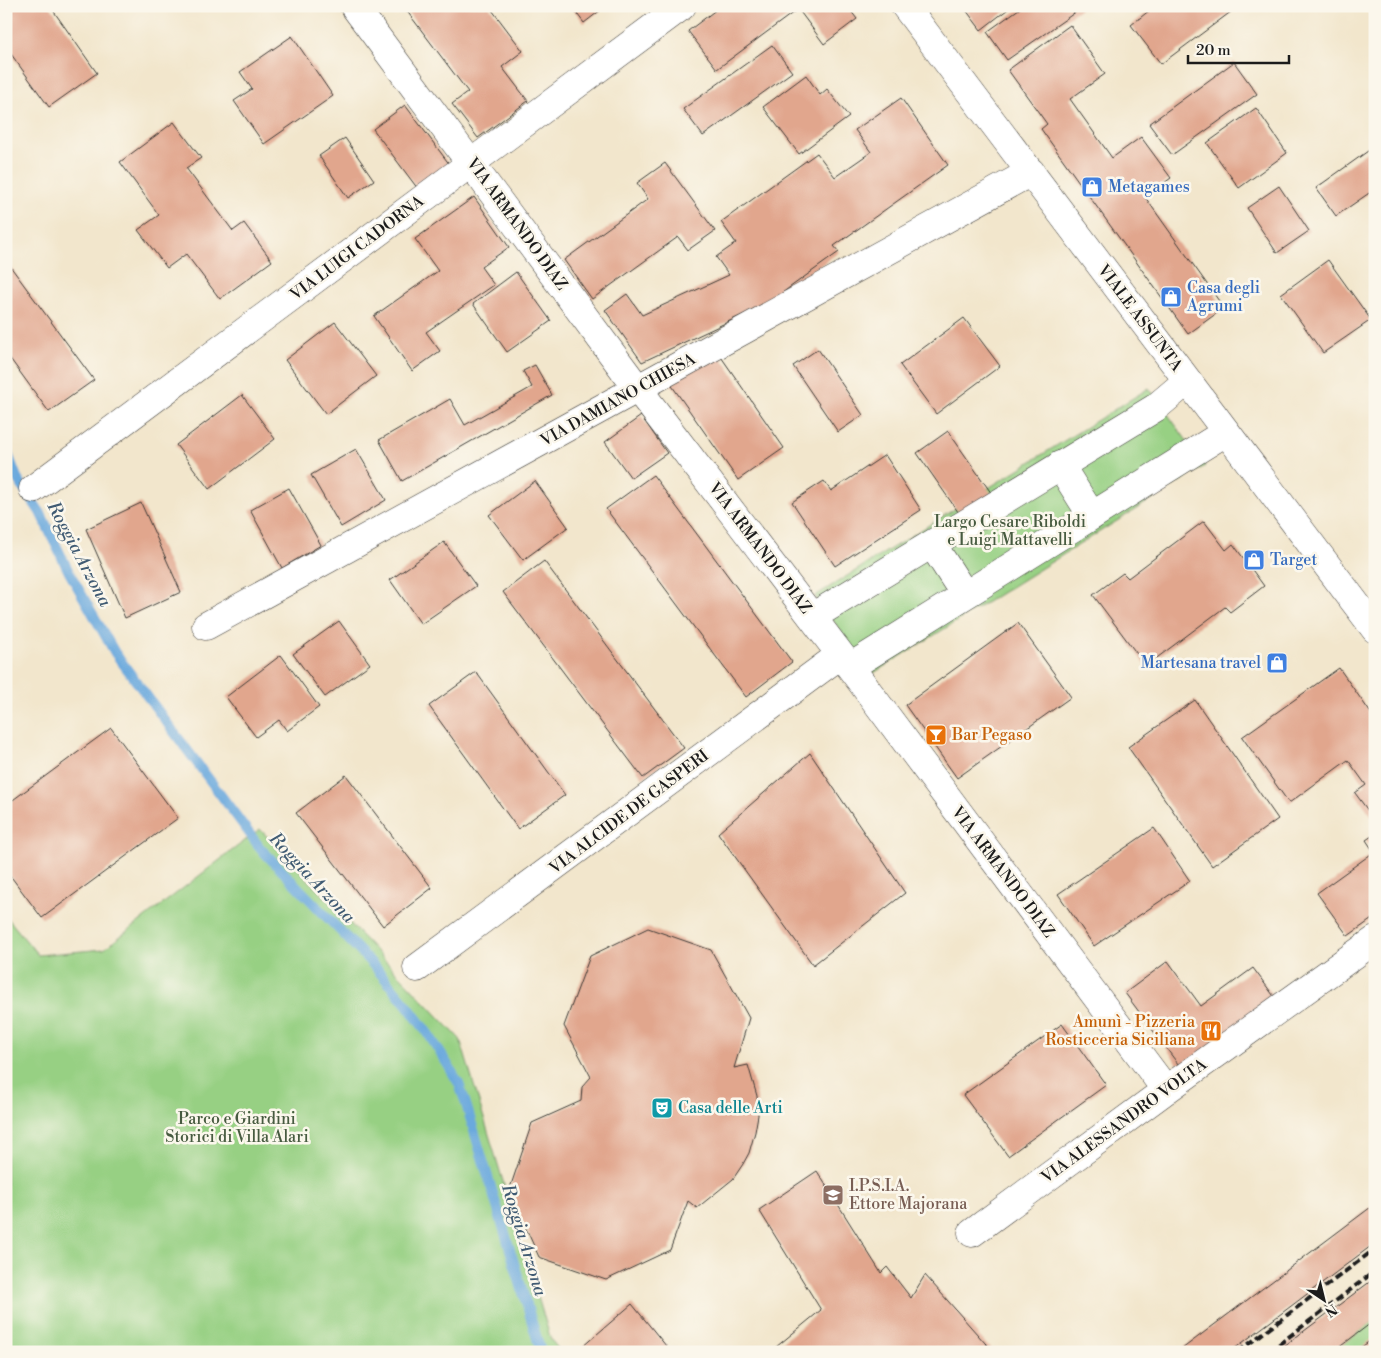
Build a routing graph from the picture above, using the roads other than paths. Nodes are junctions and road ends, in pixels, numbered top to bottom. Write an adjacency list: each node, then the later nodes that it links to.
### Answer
1 (354, 6): 4 (street, VIA ARMANDO DIAZ)
2 (682, 6): 4 (street, VIA LUIGI CADORNA)
3 (905, 6): 5 (street, VIALE ASSUNTA)
4 (472, 163): 7 (street, VIA ARMANDO DIAZ); 10 (street, VIA LUIGI CADORNA)
5 (1031, 172): 6 (street, VIALE ASSUNTA); 7 (street, VIA DAMIANO CHIESA)
6 (1187, 381): 8 (street, VIALE ASSUNTA); 9 (street)
7 (638, 389): 14 (street, VIA ARMANDO DIAZ); 15 (street, VIA DAMIANO CHIESA)
8 (1226, 432): 11 (street); 16 (street, VIALE ASSUNTA)
9 (1060, 465): 11 (street); 12 (street)
10 (33, 489)
11 (1092, 516): 13 (street)
12 (932, 544): 13 (street); 14 (street)
13 (965, 595): 17 (street)
14 (812, 617): 17 (street, VIA ARMANDO DIAZ)
15 (206, 626)
16 (1375, 629)
17 (845, 661): 19 (street, VIA ALCIDE DE GASPERI); 20 (street, VIA ARMANDO DIAZ)
18 (1375, 940): 20 (street, VIA ALESSANDRO VOLTA)
19 (417, 968)
20 (1166, 1090): 21 (street, VIA ALESSANDRO VOLTA)
21 (972, 1233)

